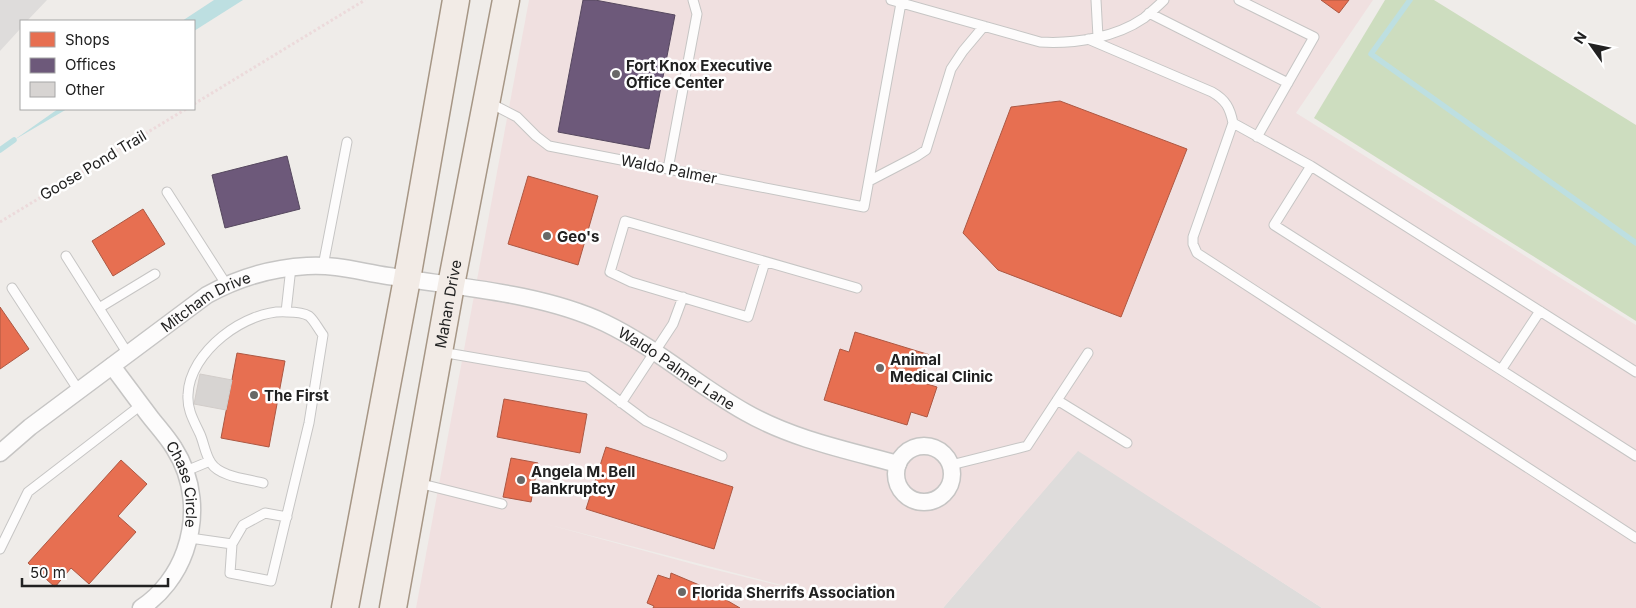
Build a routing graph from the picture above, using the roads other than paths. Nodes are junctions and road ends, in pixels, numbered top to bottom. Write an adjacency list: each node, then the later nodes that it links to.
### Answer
1 (456, 0): 27 (main road)
2 (506, 0): 14 (main road, Mahan Drive)
3 (693, 0): 19 (lane)
4 (891, 0): 8 (lane)
5 (1096, 0): 11 (lane)
6 (1164, 0): 9 (lane)
7 (1239, 0): 13 (lane)
8 (901, 3): 10 (lane); 20 (lane)
9 (1149, 13): 11 (lane); 13 (lane)
10 (984, 26): 12 (lane); 20 (lane)
11 (1098, 37): 12 (lane)
12 (1088, 39): 15 (lane)
13 (1288, 83): 16 (lane)
14 (487, 102): 19 (lane, Waldo Palmer); 29 (main road, Mahan Drive)
15 (1233, 123): 16 (lane); 60 (lane)
16 (1257, 137): 18 (lane)
17 (347, 142): 24 (lane)
18 (1311, 166): 34 (lane); 41 (lane)
19 (668, 169): 20 (lane, Waldo Palmer)
20 (869, 181)
21 (167, 192): 28 (lane)
22 (66, 256): 33 (lane)
23 (765, 262): 31 (lane); 32 (lane); 32 (lane)
24 (323, 266): 25 (street, Mitcham Drive); 27 (street, Mitcham Drive)
25 (291, 267): 28 (street, Mitcham Drive); 35 (lane)
26 (155, 274): 33 (lane)
27 (407, 279): 29 (street, Mitcham Drive); 64 (main road)
28 (226, 284): 39 (street, Mitcham Drive)
29 (451, 285): 36 (main road, Mahan Drive); 37 (street, Waldo Palmer Lane)
30 (12, 288): 43 (lane)
31 (857, 288)
32 (683, 297): 37 (lane)
33 (99, 308): 39 (lane)
34 (1540, 311): 41 (lane); 42 (lane)
35 (286, 312): 51 (lane); 58 (lane)
36 (439, 352): 45 (lane); 55 (main road, Mahan Drive)
37 (654, 352): 45 (lane); 52 (street, Waldo Palmer Lane)
38 (1088, 353): 44 (lane)
39 (128, 354): 40 (street, Mitcham Drive)
40 (112, 366): 43 (street, Mitcham Drive); 46 (street, Chase Circle)
41 (1501, 370): 50 (lane)
42 (1636, 372)
43 (78, 391): 48 (street, Mitcham Drive)
44 (1058, 400): 47 (lane); 53 (lane)
45 (621, 403): 49 (lane)
46 (141, 405): 54 (street, Chase Circle); 62 (lane)
47 (1127, 444)
48 (0, 453)
49 (722, 456)
50 (1636, 456)
51 (210, 461): 54 (lane); 56 (lane)
52 (898, 464): 53 (street); 53 (street)
53 (951, 465)
54 (186, 471): 59 (street, Chase Circle)
55 (416, 482): 57 (lane); 65 (main road, Mahan Drive)
56 (263, 483)
57 (502, 504)
58 (287, 517): 61 (lane); 61 (lane)
59 (190, 538): 61 (lane); 63 (street, Chase Circle)
60 (1636, 538)
61 (232, 544)
62 (0, 549)
63 (141, 608)
64 (345, 608)
65 (393, 608)

